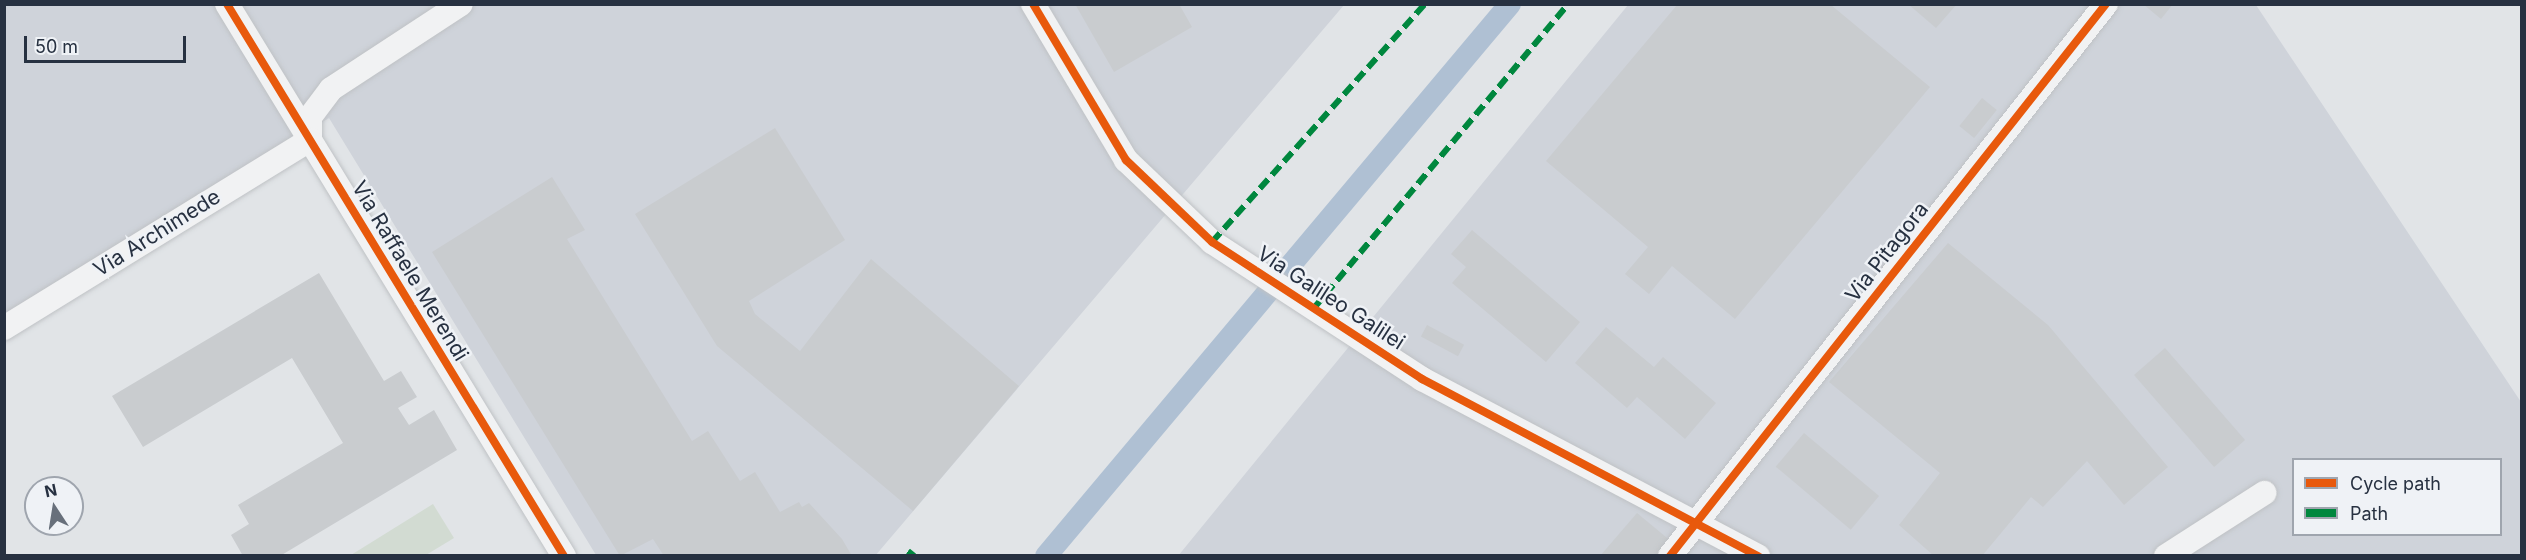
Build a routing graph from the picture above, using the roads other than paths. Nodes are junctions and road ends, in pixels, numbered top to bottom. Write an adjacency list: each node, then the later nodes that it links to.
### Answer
1 (227, 4): 5 (street, Via Raffaele Merendi)
2 (461, 4): 5 (street)
3 (1033, 4): 8 (street, Via Galileo Galilei)
4 (2106, 4): 8 (street, Via Pitagora)
5 (310, 140): 6 (street, Via Archimede); 9 (street, Via Raffaele Merendi)
6 (4, 328)
7 (2264, 493): 12 (street)
8 (1696, 522): 10 (street, Via Pitagora); 11 (street, Via Galileo Galilei)
9 (564, 555)
10 (1670, 555)
11 (1758, 555)
12 (2166, 555)

